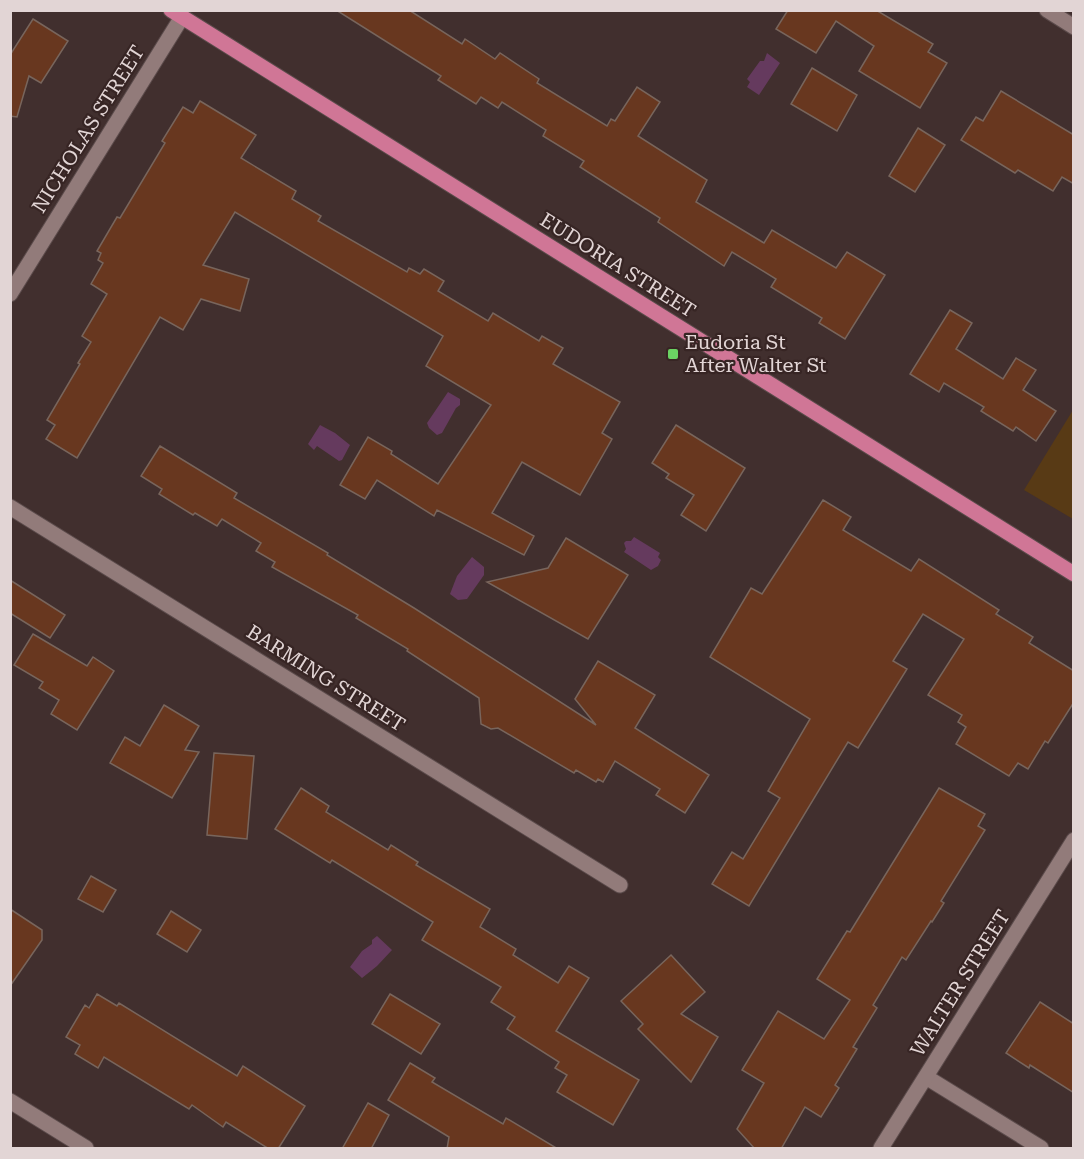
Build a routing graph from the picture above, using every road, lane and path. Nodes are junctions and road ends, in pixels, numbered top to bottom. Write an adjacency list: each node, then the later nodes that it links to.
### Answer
1 (1054, 12): 3 (street)
2 (177, 14): 4 (street, NICHOLAS STREET); 6 (main road, EUDORIA STREET)
3 (1074, 27)
4 (10, 294)
5 (10, 507): 8 (street, BARMING STREET)
6 (1074, 574)
7 (1074, 840): 9 (street, WALTER STREET)
8 (620, 885)
9 (926, 1077): 12 (street, WALTER STREET); 13 (street)
10 (10, 1101): 11 (street)
11 (86, 1149)
12 (881, 1149)
13 (1041, 1149)

